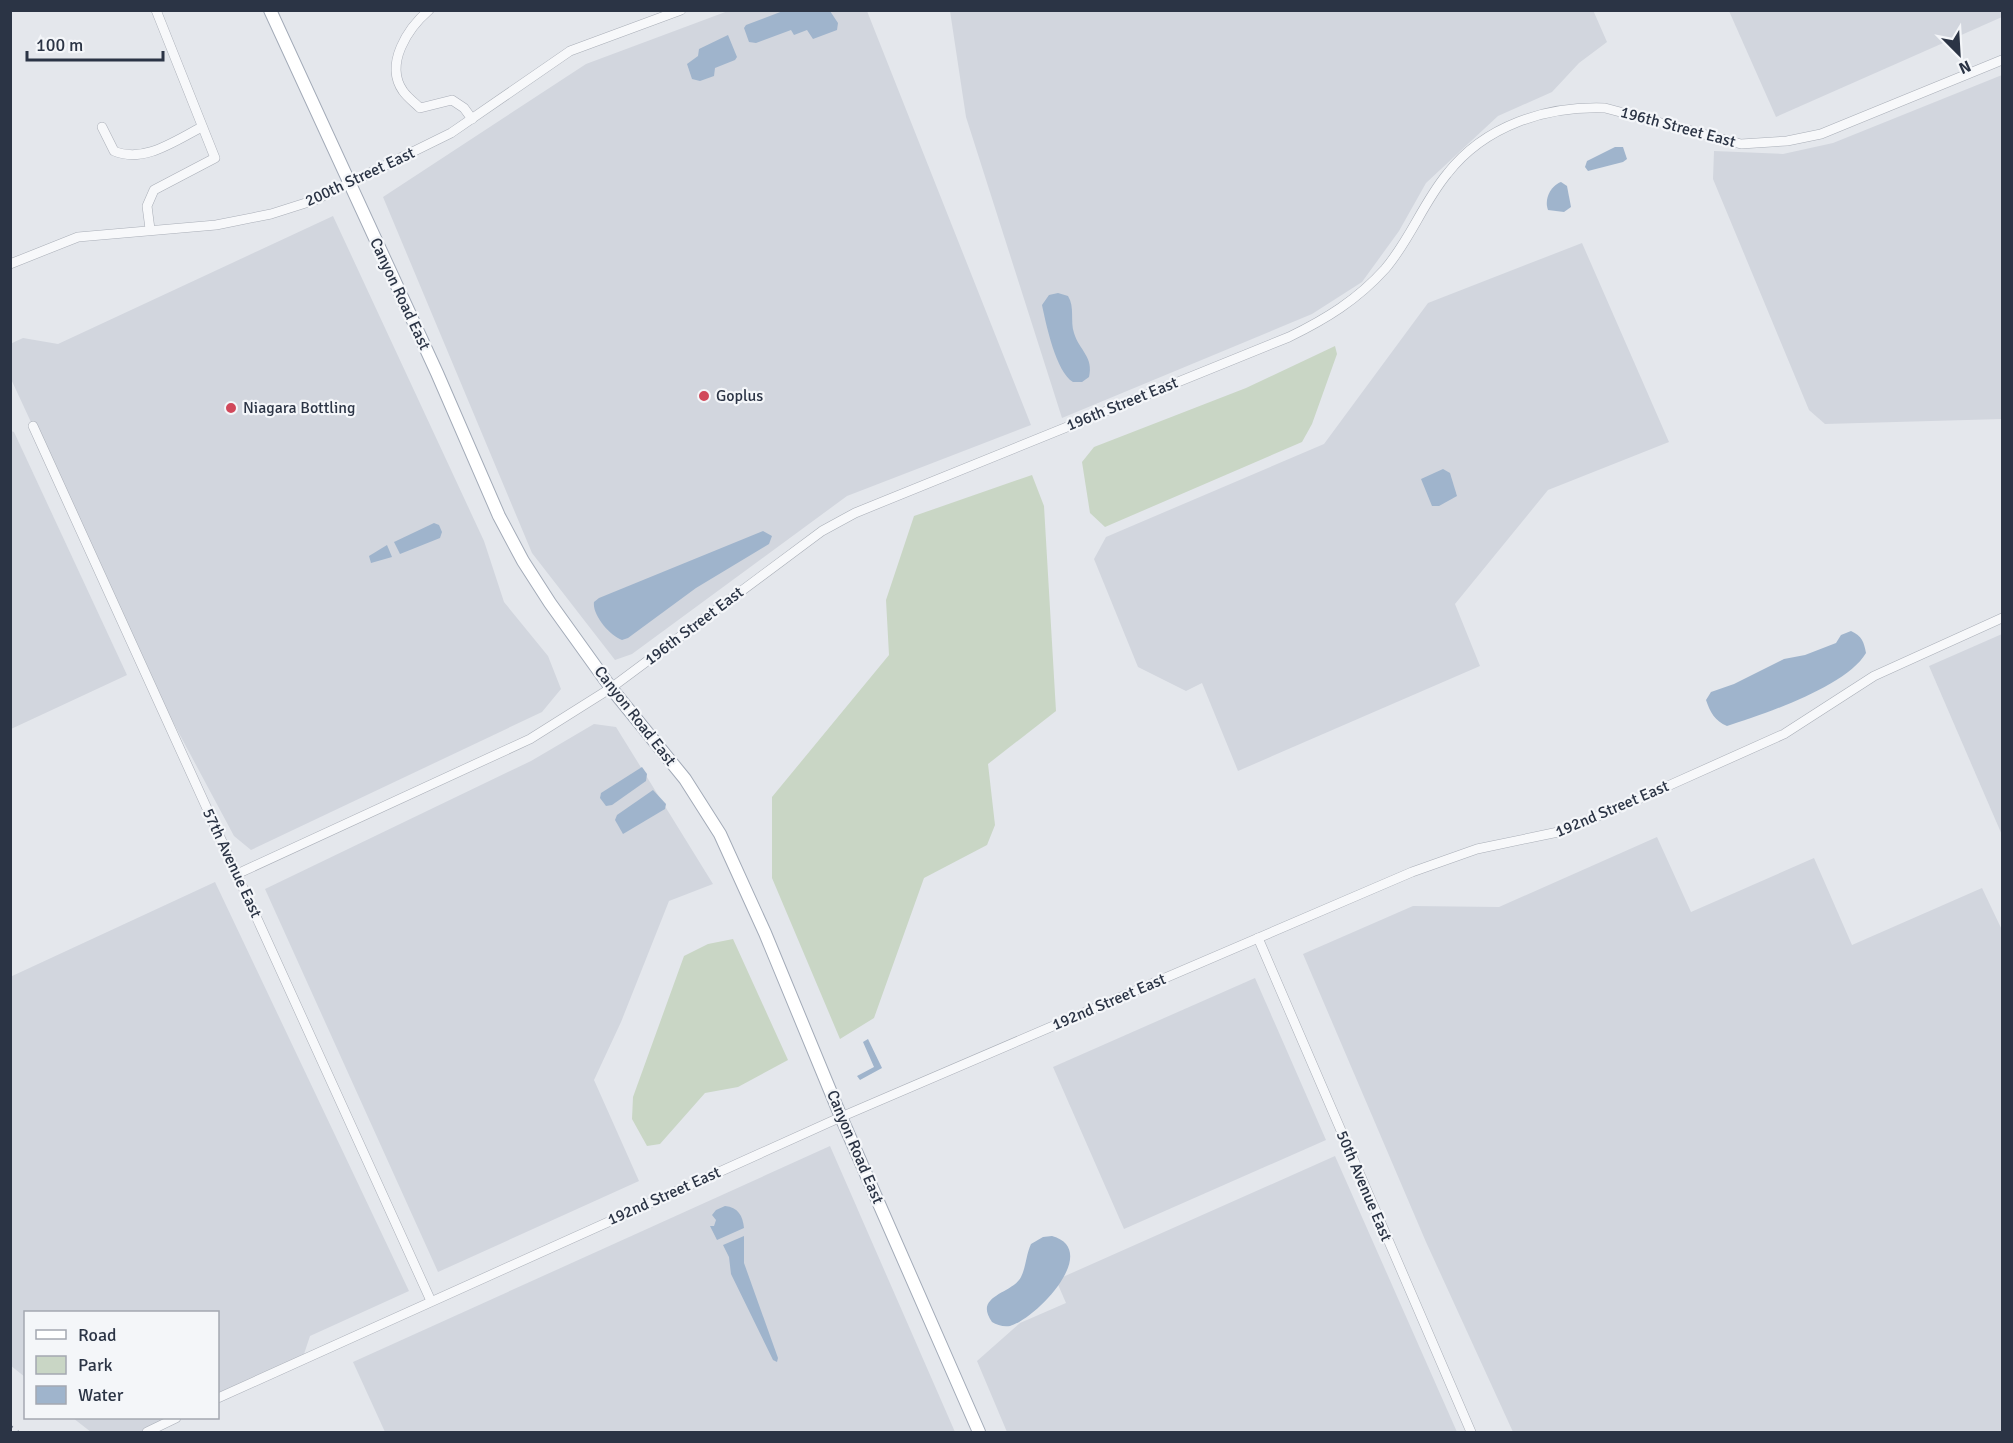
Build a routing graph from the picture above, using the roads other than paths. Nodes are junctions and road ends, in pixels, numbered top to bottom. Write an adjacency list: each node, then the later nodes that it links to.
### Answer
1 (156, 10): 8 (street)
2 (270, 10): 9 (main road, Canyon Road East)
3 (429, 10): 6 (street)
4 (681, 10): 6 (street, 200th Street East)
5 (2002, 60): 14 (street, 196th Street East)
6 (472, 119): 9 (street, 200th Street East)
7 (102, 127): 8 (street)
8 (202, 127): 10 (street)
9 (350, 183): 10 (street, 200th Street East); 14 (main road, Canyon Road East)
10 (150, 229): 11 (street, 200th Street East)
11 (10, 264)
12 (33, 426): 15 (street, 57th Avenue East)
13 (2002, 618): 16 (street, 192nd Street East)
14 (611, 688): 15 (street, 196th Street East); 17 (main road, Canyon Road East)
15 (237, 874): 18 (street, 57th Avenue East)
16 (1258, 938): 17 (street, 192nd Street East); 23 (street, 50th Avenue East)
17 (841, 1117): 18 (street, 192nd Street East); 22 (main road, Canyon Road East)
18 (431, 1301): 19 (street, 192nd Street East)
19 (219, 1398)
20 (175, 1419): 21 (street)
21 (147, 1432)
22 (979, 1432)
23 (1471, 1432)

